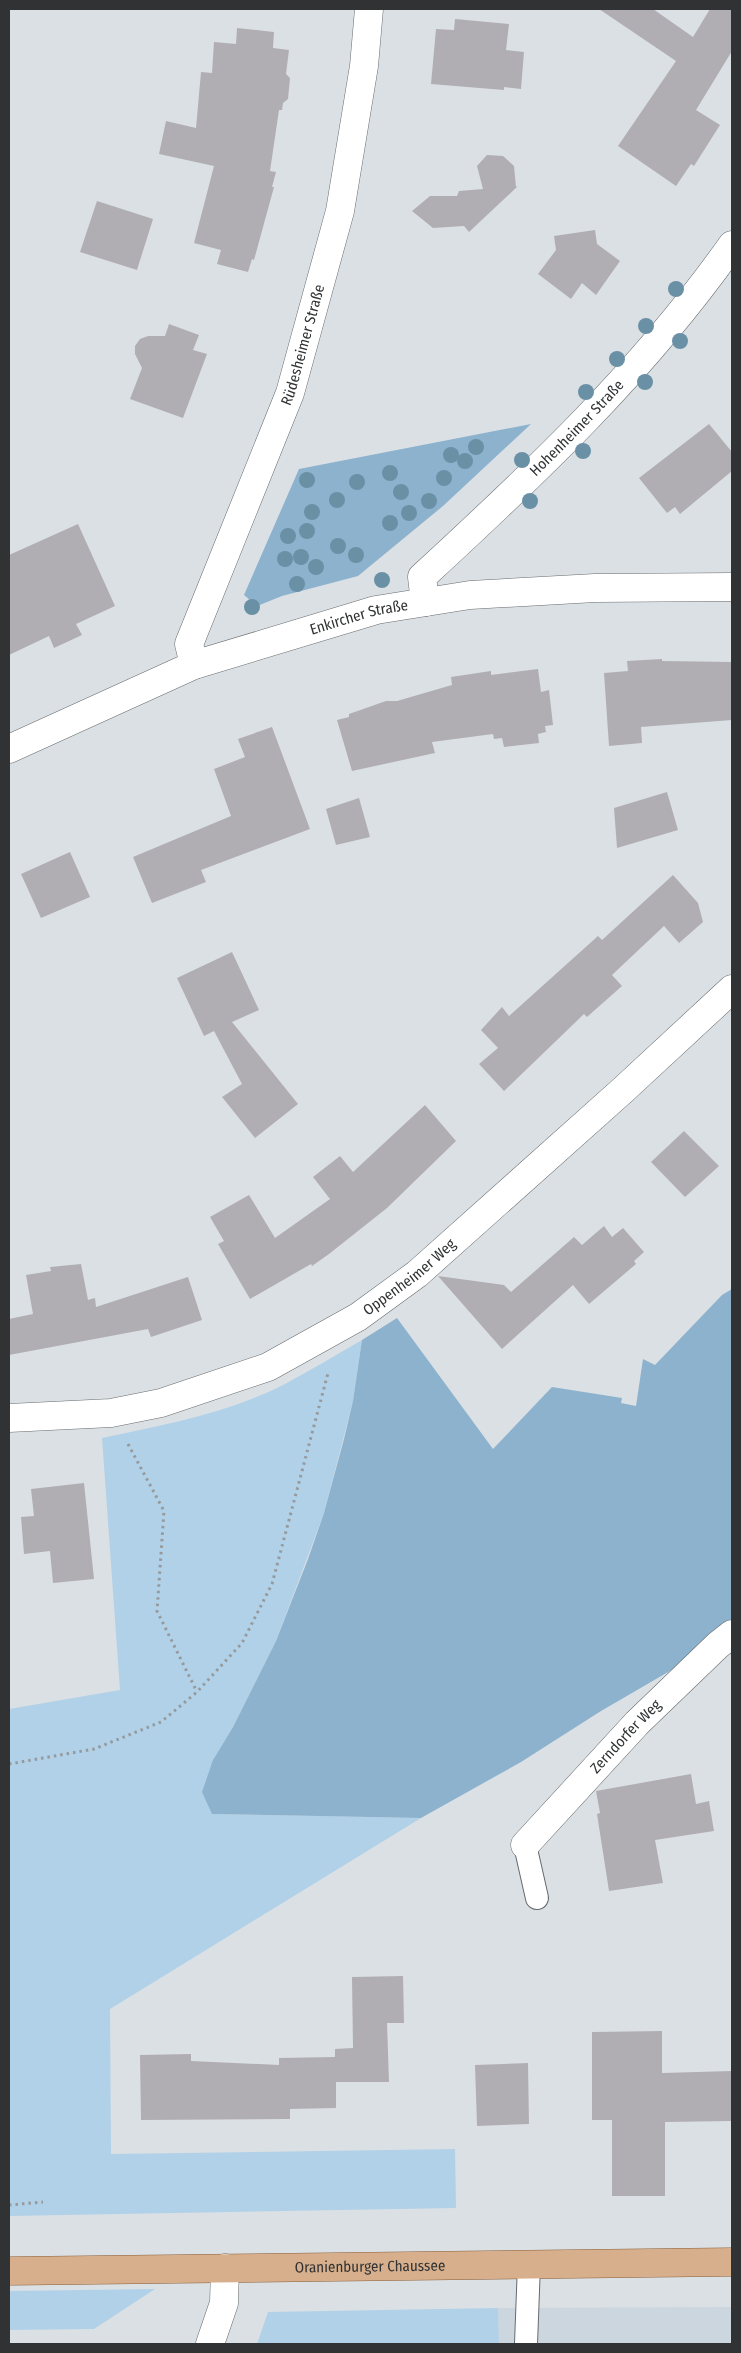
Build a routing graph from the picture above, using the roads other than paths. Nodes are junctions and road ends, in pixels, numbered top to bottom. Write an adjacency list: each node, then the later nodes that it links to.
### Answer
1 (369, 9): 5 (street, Rüdesheimer Straße)
2 (732, 245): 4 (street, Hohenheimer Straße)
3 (732, 587): 4 (street, Enkircher Straße)
4 (426, 602): 5 (street, Enkircher Straße)
5 (194, 665): 6 (street, Enkircher Straße)
6 (9, 749)
7 (732, 989): 8 (street, Oppenheimer Weg)
8 (9, 1418)
9 (732, 1634): 10 (street, Zerndorfer Weg)
10 (525, 1846): 11 (lane)
11 (537, 1898)
12 (732, 2262): 13 (main road, Oranienburger Chaussee)
13 (529, 2264): 14 (main road, Oranienburger Chaussee); 17 (lane)
14 (226, 2268): 15 (main road, Oranienburger Chaussee); 16 (street)
15 (9, 2271)
16 (210, 2344)
17 (526, 2344)

